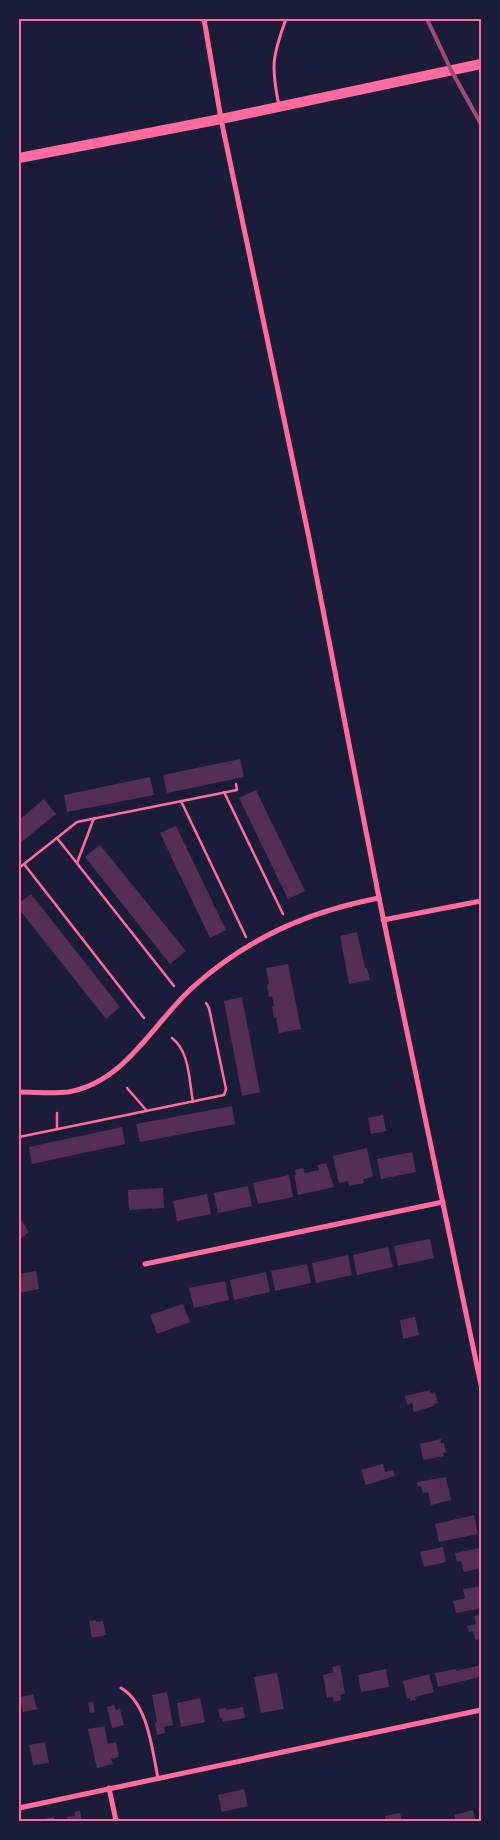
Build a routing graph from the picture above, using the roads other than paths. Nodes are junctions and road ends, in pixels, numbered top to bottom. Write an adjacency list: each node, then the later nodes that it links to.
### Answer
1 (204, 19): 5 (street)
2 (286, 19): 4 (lane)
3 (481, 64): 4 (main road)
4 (280, 106): 5 (main road)
5 (221, 119): 6 (main road); 7 (street)
6 (19, 158)
7 (379, 898): 9 (street); 10 (street)
8 (481, 901): 9 (street)
9 (383, 920): 11 (street)
10 (19, 1092)
11 (443, 1202): 12 (street); 13 (street)
12 (145, 1264)
13 (481, 1385)
14 (121, 1688): 16 (lane)
15 (481, 1710): 16 (street)
16 (158, 1778): 17 (street)
17 (109, 1788): 18 (street); 19 (street)
18 (19, 1808)
19 (116, 1821)

